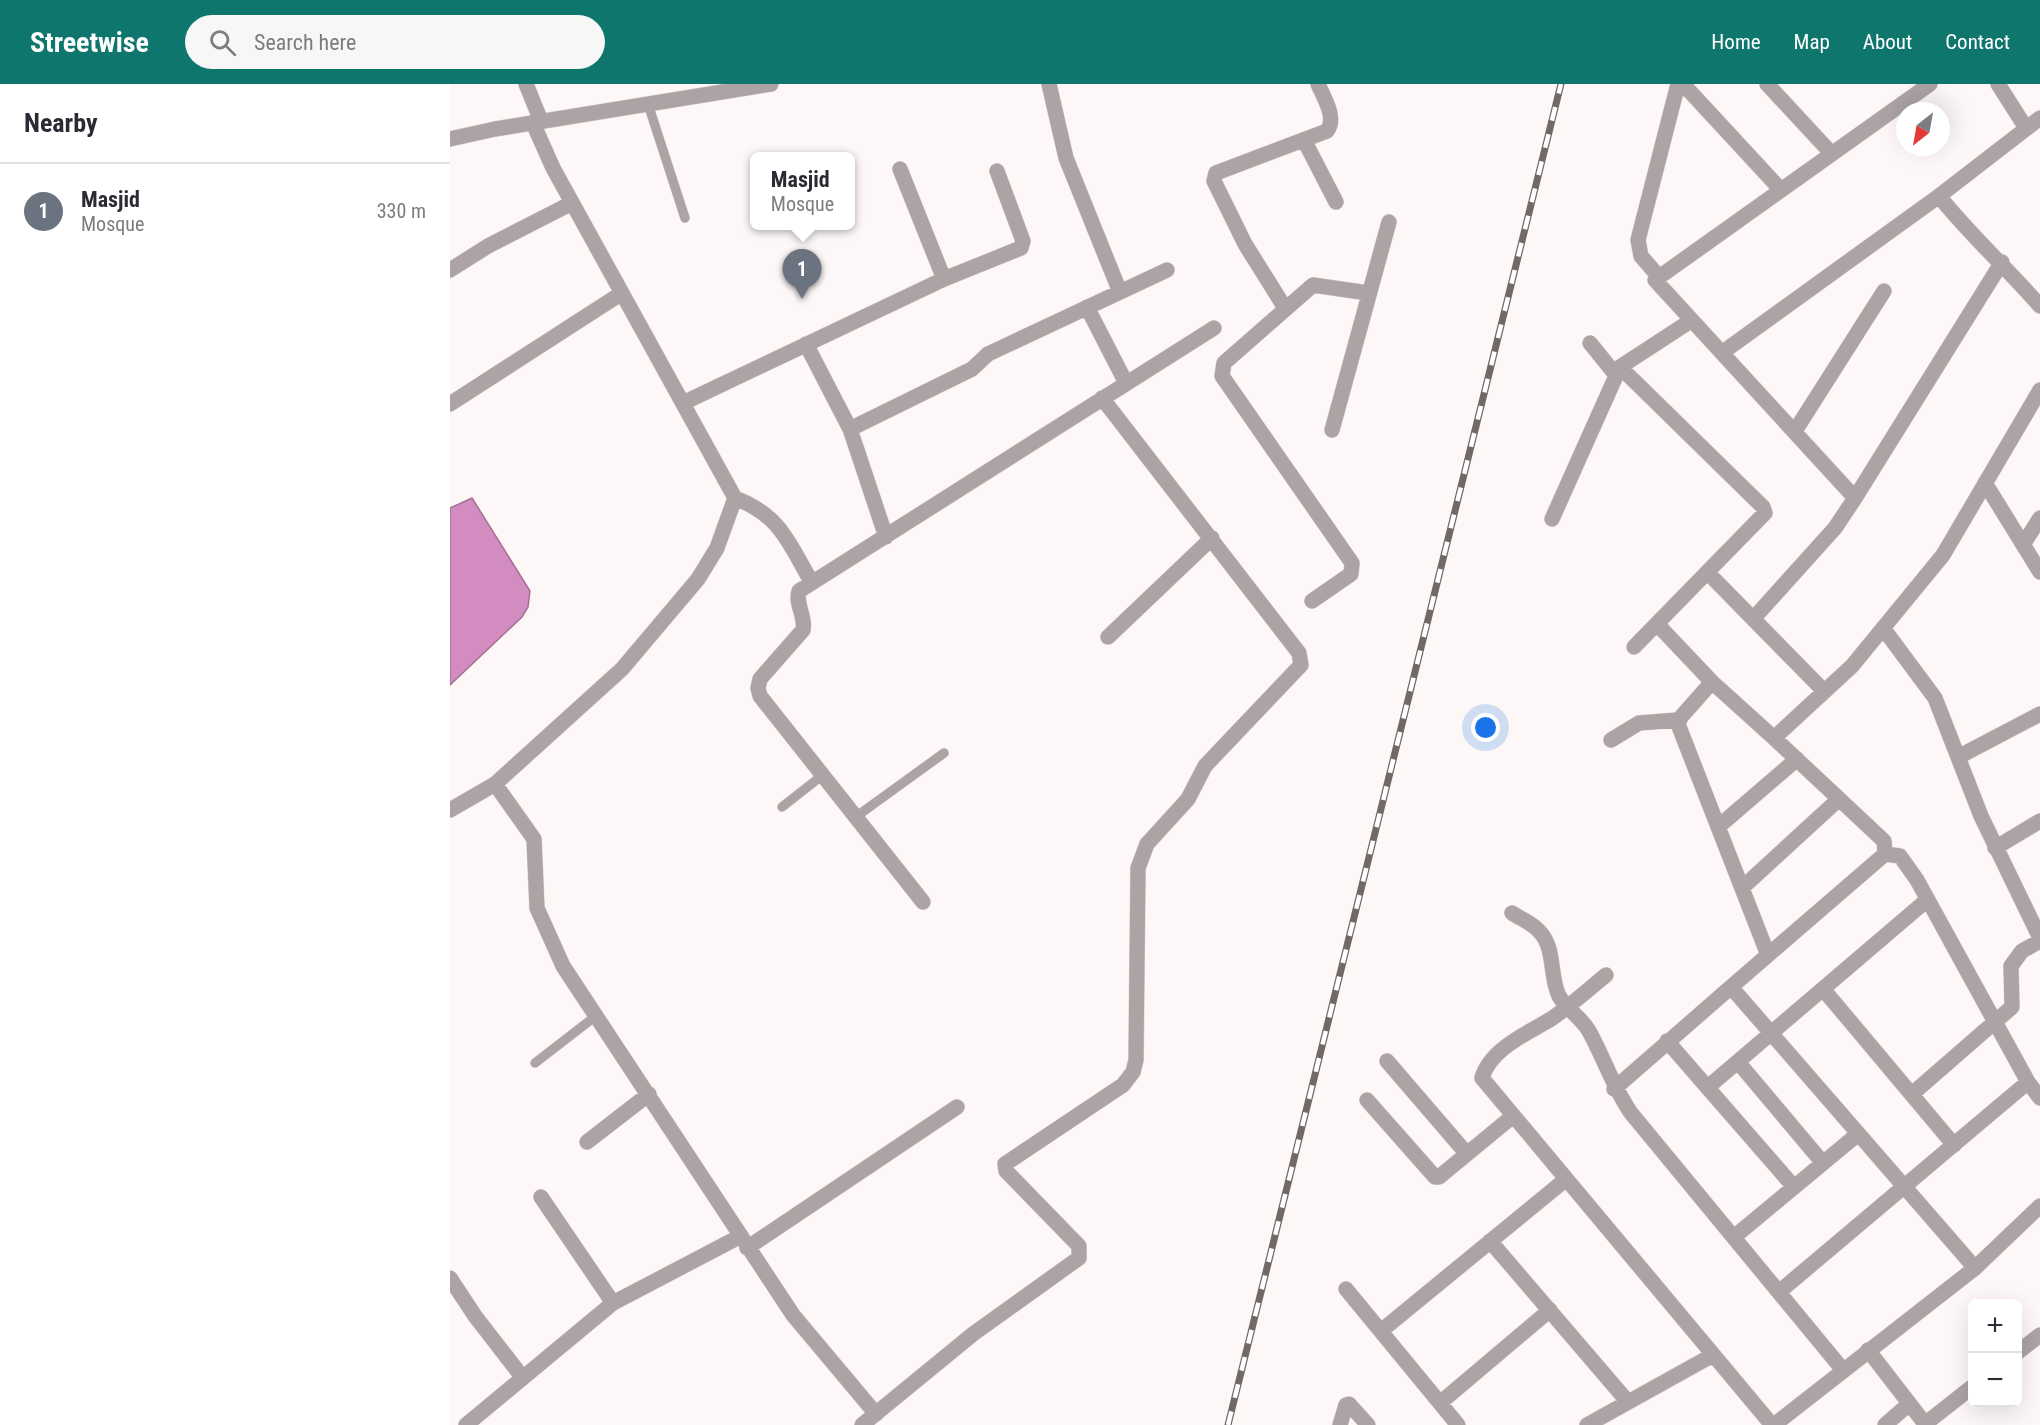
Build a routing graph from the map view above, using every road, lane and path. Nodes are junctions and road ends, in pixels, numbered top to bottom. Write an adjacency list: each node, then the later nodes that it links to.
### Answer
1 (526, 84): 11 (street)
2 (771, 84): 9 (street)
3 (1049, 84): 30 (street)
4 (1318, 84): 14 (street)
5 (1680, 84): 18 (street); 27 (street)
6 (1767, 84): 15 (street)
7 (1930, 84): 15 (street)
8 (1998, 84): 12 (street)
9 (648, 104): 11 (street); 22 (lane)
10 (2040, 118): 12 (street)
11 (537, 122): 13 (street); 21 (street)
12 (2026, 128): 19 (street)
13 (450, 139)
14 (1304, 140): 20 (street); 35 (street)
15 (1832, 154): 18 (street)
16 (900, 169): 28 (street)
17 (997, 171): 28 (street)
18 (1781, 190): 27 (street)
19 (1939, 196): 24 (street); 40 (street)
20 (1336, 202)
21 (572, 203): 25 (street); 31 (street)
22 (685, 218)
23 (1389, 222): 32 (street)
24 (2002, 262): 33 (street); 52 (street)
25 (450, 270)
26 (1167, 270): 30 (street)
27 (1659, 278): 36 (street)
28 (944, 279): 39 (street)
29 (1884, 291): 49 (street)
30 (1120, 292): 34 (street)
31 (622, 293): 45 (street); 46 (street)
32 (1368, 293): 35 (street); 48 (street)
33 (2040, 306)
34 (1087, 308): 42 (street); 47 (street)
35 (1285, 308): 61 (street)
36 (1692, 320): 40 (street); 41 (street)
37 (1214, 328): 42 (street)
38 (1590, 343): 41 (street)
39 (806, 344): 45 (street); 47 (street)
40 (1723, 352): 49 (street)
41 (1617, 371): 54 (street); 59 (street)
42 (1126, 383): 44 (street)
43 (2040, 390): 50 (street)
44 (1102, 398): 55 (street); 56 (street)
45 (683, 403): 51 (street)
46 (450, 404)
47 (850, 429): 55 (street)
48 (1332, 430)
49 (1795, 431): 52 (street)
50 (1985, 483): 57 (street); 64 (street)
51 (735, 498): 60 (street); 77 (street)
52 (1855, 498): 62 (street)
53 (2040, 518): 57 (street)
54 (1552, 519)
55 (886, 537): 60 (street)
56 (1212, 538): 65 (street); 142 (street)
57 (2024, 543): 58 (street)
58 (2040, 572)
59 (1708, 573): 62 (street); 63 (street)
60 (812, 582): 76 (street)
61 (1312, 601)
62 (1753, 619): 68 (street)
63 (1657, 624): 66 (street); 67 (street)
64 (1883, 628): 68 (street); 74 (street)
65 (1108, 638)
66 (1634, 647)
67 (1712, 682): 70 (street); 71 (street)
68 (1824, 692): 71 (street)
69 (2040, 714): 74 (street)
70 (1678, 720): 72 (street); 83 (street)
71 (1774, 738): 75 (street)
72 (1611, 740)
73 (944, 753): 81 (lane)
74 (1959, 757): 84 (street)
75 (1797, 759): 78 (street); 83 (street)
76 (824, 774): 79 (lane); 81 (street)
77 (495, 784): 80 (street); 96 (street)
78 (1839, 799): 85 (street); 86 (street)
79 (782, 807)
80 (450, 810)
81 (857, 816): 88 (street)
82 (2040, 821): 84 (street)
83 (1718, 827): 86 (street)
84 (1995, 848): 90 (street)
85 (1885, 854): 87 (street); 91 (street)
86 (1742, 888): 91 (street)
87 (1927, 900): 94 (street); 97 (street)
88 (923, 902)
89 (1512, 913): 95 (street)
90 (2040, 940): 97 (street)
91 (1768, 955): 93 (street)
92 (1606, 975): 95 (street)
93 (1731, 987): 98 (street); 99 (street)
94 (1823, 989): 98 (street); 107 (street)
95 (1567, 1007): 105 (street); 111 (street)
96 (597, 1015): 102 (lane); 106 (street)
97 (1994, 1022): 103 (street); 107 (street)
98 (1772, 1034): 101 (street); 112 (street)
99 (1667, 1041): 104 (street); 105 (street)
100 (1387, 1062): 115 (street)
101 (1738, 1062): 104 (street); 116 (street)
102 (535, 1063)
103 (2028, 1082): 108 (street); 114 (street)
104 (1708, 1087): 118 (street)
105 (1614, 1089): 122 (street)
106 (649, 1094): 113 (street); 124 (street)
107 (1912, 1094): 114 (street)
108 (2040, 1098)
109 (1367, 1100): 115 (street)
110 (957, 1107): 124 (street)
111 (1513, 1116): 115 (street); 117 (street)
112 (1858, 1134): 116 (street); 119 (street)
113 (587, 1142)
114 (1954, 1145): 119 (street)
115 (1467, 1154)
116 (1823, 1163): 118 (street)
117 (1565, 1180): 123 (street); 135 (street)
118 (1794, 1187): 122 (street)
119 (1905, 1187): 125 (street); 128 (street)
120 (542, 1197): 129 (street)
121 (2040, 1206): 125 (street)
122 (1734, 1237): 128 (street)
123 (1490, 1241): 130 (street); 131 (street)
124 (743, 1243): 129 (street); 142 (street)
125 (1975, 1268): 133 (street)
126 (450, 1278): 137 (street)
127 (1346, 1289): 131 (street)
128 (1779, 1292): 136 (street)
129 (613, 1303): 137 (street)
130 (1550, 1310): 139 (street); 140 (street)
131 (1381, 1331): 140 (street)
132 (2040, 1335): 134 (street)
133 (1868, 1350): 136 (street); 141 (street)
134 (2022, 1350)
135 (1713, 1355): 139 (street); 150 (street)
136 (1843, 1370): 150 (street)
137 (523, 1378): 144 (street)
138 (1968, 1390): 143 (street)
139 (1628, 1402): 149 (street)
140 (1440, 1403): 148 (street)
141 (1909, 1404): 143 (street); 151 (street)
142 (876, 1414): 145 (street)
143 (1925, 1424)
144 (466, 1425)
145 (862, 1425)
146 (1340, 1425): 147 (street)
147 (1368, 1425)
148 (1458, 1425)
149 (1587, 1425)
150 (1773, 1425)
151 (1885, 1425)

